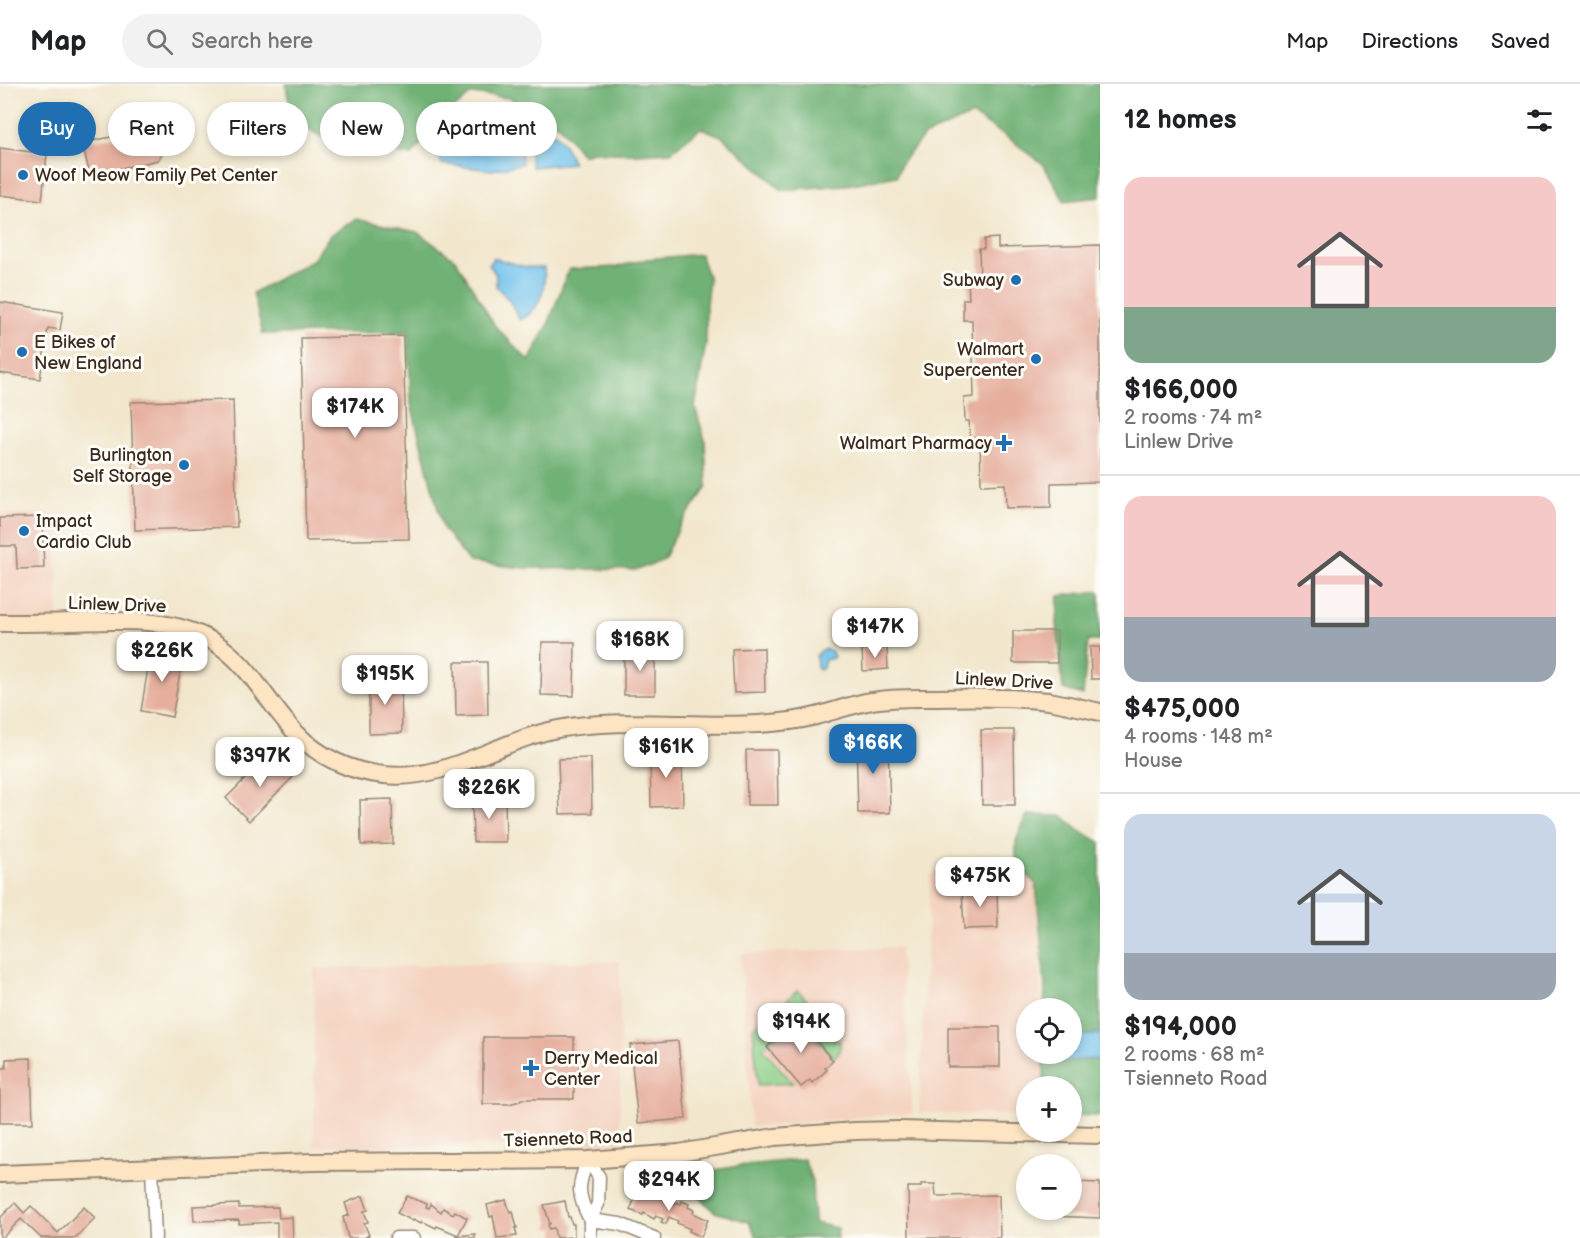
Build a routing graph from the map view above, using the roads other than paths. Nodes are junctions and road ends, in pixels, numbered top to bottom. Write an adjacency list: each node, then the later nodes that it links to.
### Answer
1 (0, 623): 2 (street, Linlew Drive)
2 (1100, 712)
3 (1100, 1135): 4 (street, Tsienneto Road)
4 (588, 1160): 5 (street, Tsienneto Road); 7 (street); 7 (street)
5 (152, 1168): 6 (street, Tsienneto Road); 8 (street)
6 (0, 1174)
7 (590, 1220): 11 (street); 12 (street)
8 (155, 1238)
9 (396, 1238): 10 (street)
10 (414, 1238)
11 (590, 1238)
12 (654, 1238)

